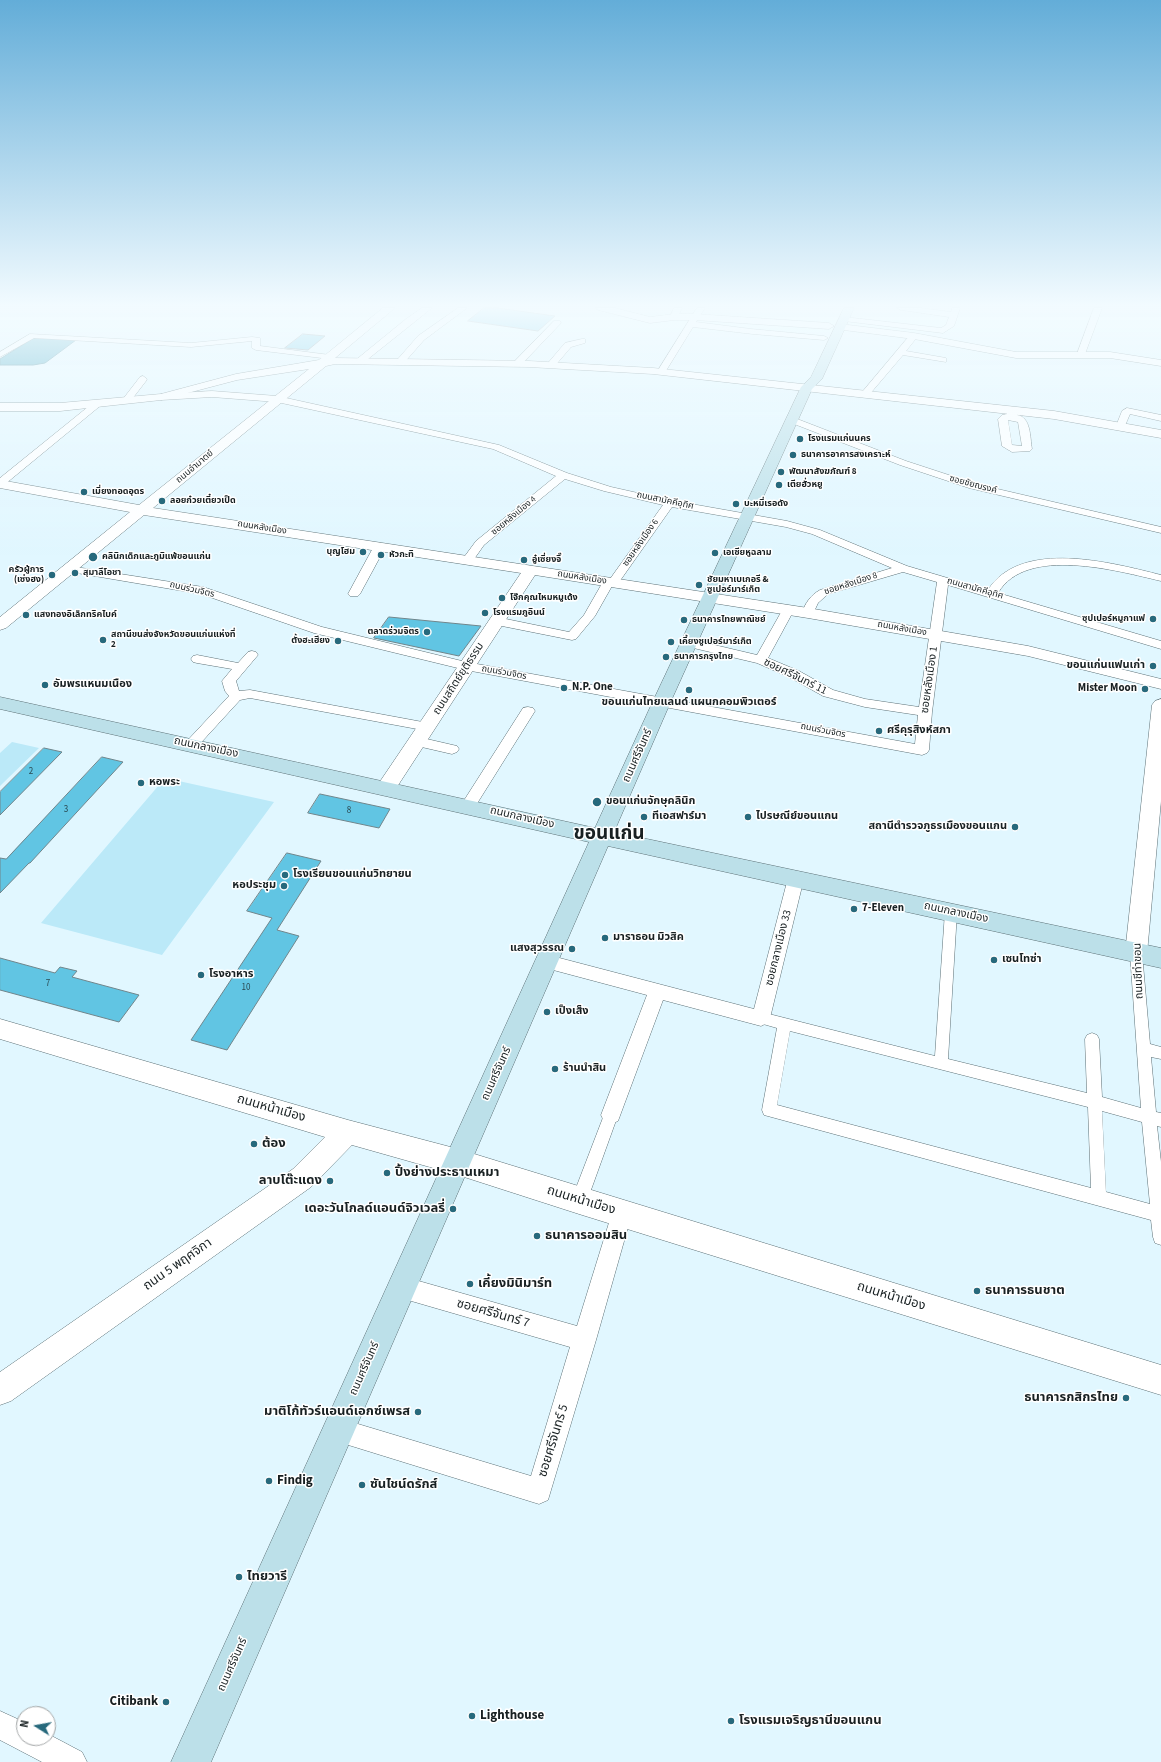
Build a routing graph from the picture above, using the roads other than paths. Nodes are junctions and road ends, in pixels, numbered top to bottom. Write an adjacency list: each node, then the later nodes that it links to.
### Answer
1 (134, 390): 10 (street)
2 (186, 390): 8 (street)
3 (288, 390): 9 (street, ถนนอำมาตย์)
4 (806, 390): 14 (main road, ถนนศรีจันทร์)
5 (839, 390): 7 (street)
6 (868, 390): 7 (street)
7 (866, 393): 15 (street)
8 (161, 397): 9 (street, ถนนสามัคคีอุทิศ); 10 (street)
9 (277, 399): 17 (street, ถนนสามัคคีอุทิศ); 20 (street, ถนนอำมาตย์)
10 (126, 401): 11 (street)
11 (97, 404): 12 (street); 18 (street)
12 (0, 407)
13 (1161, 418): 15 (street)
14 (792, 420): 21 (main road, ถนนศรีจันทร์); 22 (street, ซอยชัยณรงค์)
15 (1121, 426): 16 (street)
16 (1161, 434)
17 (563, 475): 19 (street, ถนนสามัคคีอุทิศ); 24 (street, ซอยหลังเมือง 4)
18 (0, 484): 20 (street, ถนนหลังเมือง)
19 (669, 503): 21 (street, ถนนสามัคคีอุทิศ); 30 (street, ซอยหลังเมือง 6)
20 (142, 510): 23 (street, ถนนหลังเมือง); 26 (street, ถนนอำมาตย์)
21 (747, 517): 25 (street, ถนนสามัคคีอุทิศ); 33 (main road, ถนนศรีจันทร์)
22 (1161, 530)
23 (380, 546): 24 (street, ถนนหลังเมือง); 31 (street)
24 (468, 560): 27 (street, ถนนหลังเมือง)
25 (903, 568): 29 (street, ถนนสามัคคีอุทิศ); 35 (street, ซอยหลังเมือง 8)
26 (69, 569): 37 (street, ถนนอำมาตย์); 44 (street, ถนนร่วมจิตร)
27 (531, 570): 30 (street, ถนนหลังเมือง); 36 (street, ถนนสถิตย์ยุติธรรม)
28 (1161, 578): 32 (street)
29 (943, 580): 32 (street, ถนนสามัคคีอุทิศ); 38 (street, ซอยหลังเมือง 1)
30 (611, 582): 33 (street, ถนนหลังเมือง); 36 (street, ซอยหลังเมือง 6)
31 (354, 594)
32 (991, 594): 40 (street, ถนนสามัคคีอุทิศ)
33 (710, 599): 34 (street, ถนนหลังเมือง); 39 (main road, ถนนศรีจันทร์)
34 (788, 610): 35 (street, ถนนหลังเมือง); 43 (street)
35 (808, 613): 38 (street, ถนนหลังเมือง)
36 (496, 622): 44 (street, ถนนสถิตย์ยุติธรรม)
37 (0, 625)
38 (936, 635): 46 (street, ถนนหลังเมือง); 52 (street, ซอยหลังเมือง 1)
39 (689, 643): 43 (street, ซอยศรีจันทร์ 11); 48 (main road, ถนนศรีจันทร์)
40 (1161, 645)
41 (252, 655): 45 (street)
42 (197, 659): 45 (street)
43 (761, 660): 52 (street, ซอยศรีจันทร์ 11)
44 (466, 666): 48 (street, ถนนร่วมจิตร); 53 (street, ถนนสถิตย์ยุติธรรม)
45 (241, 667): 47 (street)
46 (1161, 684)
47 (236, 696): 53 (street); 55 (street)
48 (662, 701): 57 (street, ถนนร่วมจิตร); 60 (main road, ถนนศรีจันทร์)
49 (0, 703): 55 (main road, ถนนกลางเมือง)
50 (1161, 705): 63 (street, ถนนชีท่าขอน)
51 (528, 711): 59 (street)
52 (925, 712): 57 (street, ซอยหลังเมือง 1)
53 (428, 727): 54 (street, ถนนสถิตย์ยุติธรรม)
54 (418, 742): 56 (street); 58 (street, ถนนสถิตย์ยุติธรรม)
55 (192, 744): 58 (main road, ถนนกลางเมือง)
56 (452, 749)
57 (922, 750)
58 (386, 788): 59 (main road, ถนนกลางเมือง)
59 (468, 806): 60 (main road, ถนนกลางเมือง)
60 (602, 837): 61 (main road, ถนนกลางเมือง); 65 (main road, ถนนศรีจันทร์)
61 (796, 878): 62 (main road, ถนนกลางเมือง); 67 (street, ซอยกลางเมือง 33)
62 (951, 912): 63 (main road, ถนนกลางเมือง); 73 (street)
63 (1136, 953): 64 (main road, ถนนกลางเมือง); 71 (street, ถนนชีท่าขอน)
64 (1161, 958)
65 (548, 962): 66 (street); 78 (main road, ถนนศรีจันทร์)
66 (657, 991): 67 (street); 75 (street)
67 (761, 1018): 68 (street)
68 (784, 1024): 73 (street); 79 (street)
69 (0, 1029): 77 (street, ถนนหน้าเมือง)
70 (1092, 1039): 74 (street)
71 (1144, 1049): 72 (street); 76 (street, ถนนชีท่าขอน)
72 (1161, 1053)
73 (940, 1063): 74 (street)
74 (1095, 1102): 76 (street); 79 (street)
75 (611, 1115): 80 (street)
76 (1155, 1119): 82 (street, ถนนชีท่าขอน)
77 (348, 1132): 78 (street, ถนนหน้าเมือง); 87 (street, ถนน 5 พฤศจิกา)
78 (458, 1162): 80 (street, ถนนหน้าเมือง); 84 (main road, ถนนศรีจันทร์)
79 (1099, 1198): 82 (street)
80 (579, 1202): 81 (street, ถนนหน้าเมือง)
81 (622, 1214): 85 (street, ซอยศรีจันทร์ 5); 86 (street, ถนนหน้าเมือง)
82 (1159, 1214): 83 (street, ถนนชีท่าขอน)
83 (1161, 1236)
84 (401, 1287): 85 (street, ซอยศรีจันทร์ 7); 88 (main road, ถนนศรีจันทร์)
85 (585, 1340): 88 (street, ซอยศรีจันทร์ 5)
86 (1161, 1380)
87 (0, 1390)
88 (338, 1430): 93 (main road, ถนนศรีจันทร์)
89 (0, 1725): 90 (street)
90 (16, 1733)
91 (41, 1746): 92 (street)
92 (72, 1762)
93 (191, 1762)

